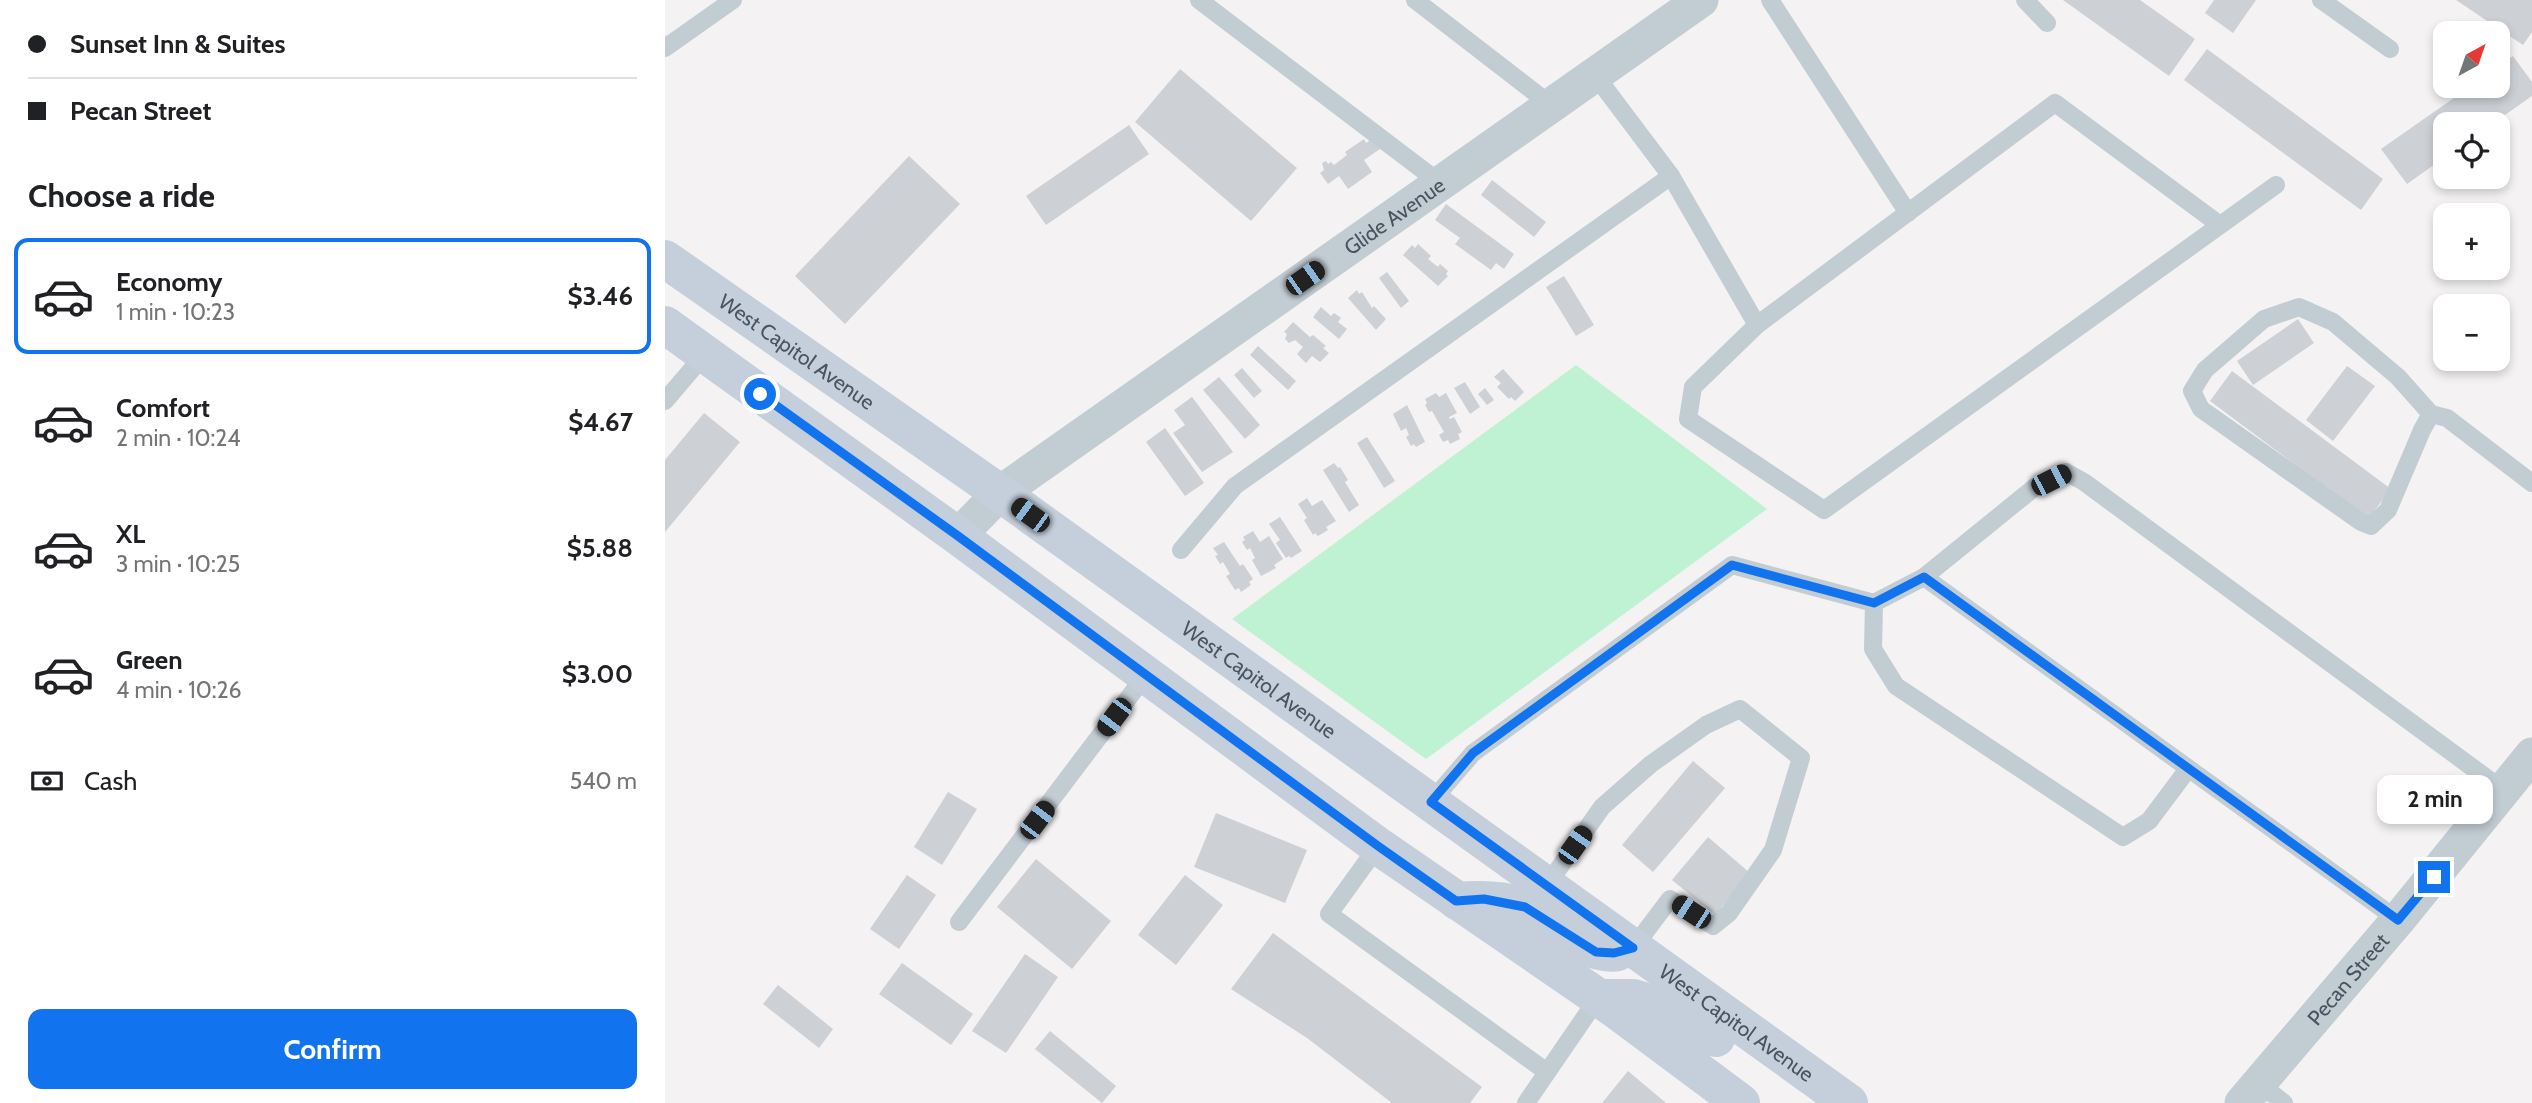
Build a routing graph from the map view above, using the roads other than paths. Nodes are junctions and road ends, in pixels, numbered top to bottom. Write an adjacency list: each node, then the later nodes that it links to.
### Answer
1 (733, 0): 9 (lane)
2 (1199, 0): 14 (lane)
3 (1415, 0): 12 (lane)
4 (1701, 0): 11 (street, Glide Avenue)
5 (1770, 0): 16 (lane)
6 (2025, 0): 8 (lane)
7 (2321, 0): 10 (lane)
8 (2047, 23)
9 (665, 48)
10 (2390, 49)
11 (1595, 75): 12 (street, Glide Avenue); 13 (lane)
12 (1551, 104): 14 (street, Glide Avenue)
13 (1671, 176): 20 (lane); 27 (lane)
14 (1440, 183): 25 (street, Glide Avenue)
15 (2276, 185): 17 (lane)
16 (1907, 213): 17 (lane); 20 (lane)
17 (2220, 225): 20 (lane)
18 (665, 259): 25 (main road, West Capitol Avenue)
19 (665, 325): 21 (main road)
20 (1757, 325)
21 (705, 354): 22 (lane); 26 (main road)
22 (665, 401)
23 (2431, 414): 23 (lane); 24 (lane)
24 (2532, 483)
25 (1000, 493): 26 (street, Glide Avenue); 34 (main road, West Capitol Avenue)
26 (958, 536): 30 (main road)
27 (1181, 550)
28 (1924, 577): 29 (lane); 32 (lane); 33 (lane)
29 (1874, 603): 32 (lane); 34 (lane)
30 (1145, 676): 35 (main road); 39 (lane)
31 (2532, 755): 33 (street, Pecan Street)
32 (2188, 769): 38 (lane)
33 (2503, 790): 38 (street, Pecan Street)
34 (1431, 802): 36 (main road, West Capitol Avenue)
35 (1378, 846): 37 (main road); 42 (lane)
36 (1547, 885): 40 (main road, West Capitol Avenue); 40 (lane)
37 (1456, 901): 40 (main road); 41 (main road)
38 (2398, 920): 43 (street, Pecan Street)
39 (959, 922)
40 (1633, 948): 47 (main road, West Capitol Avenue)
41 (1598, 998): 42 (lane); 44 (main road); 46 (main road)
42 (1547, 1072): 45 (lane)
43 (2262, 1096)
44 (1737, 1102)
45 (1526, 1103)
46 (1809, 1103)
47 (1848, 1103)

